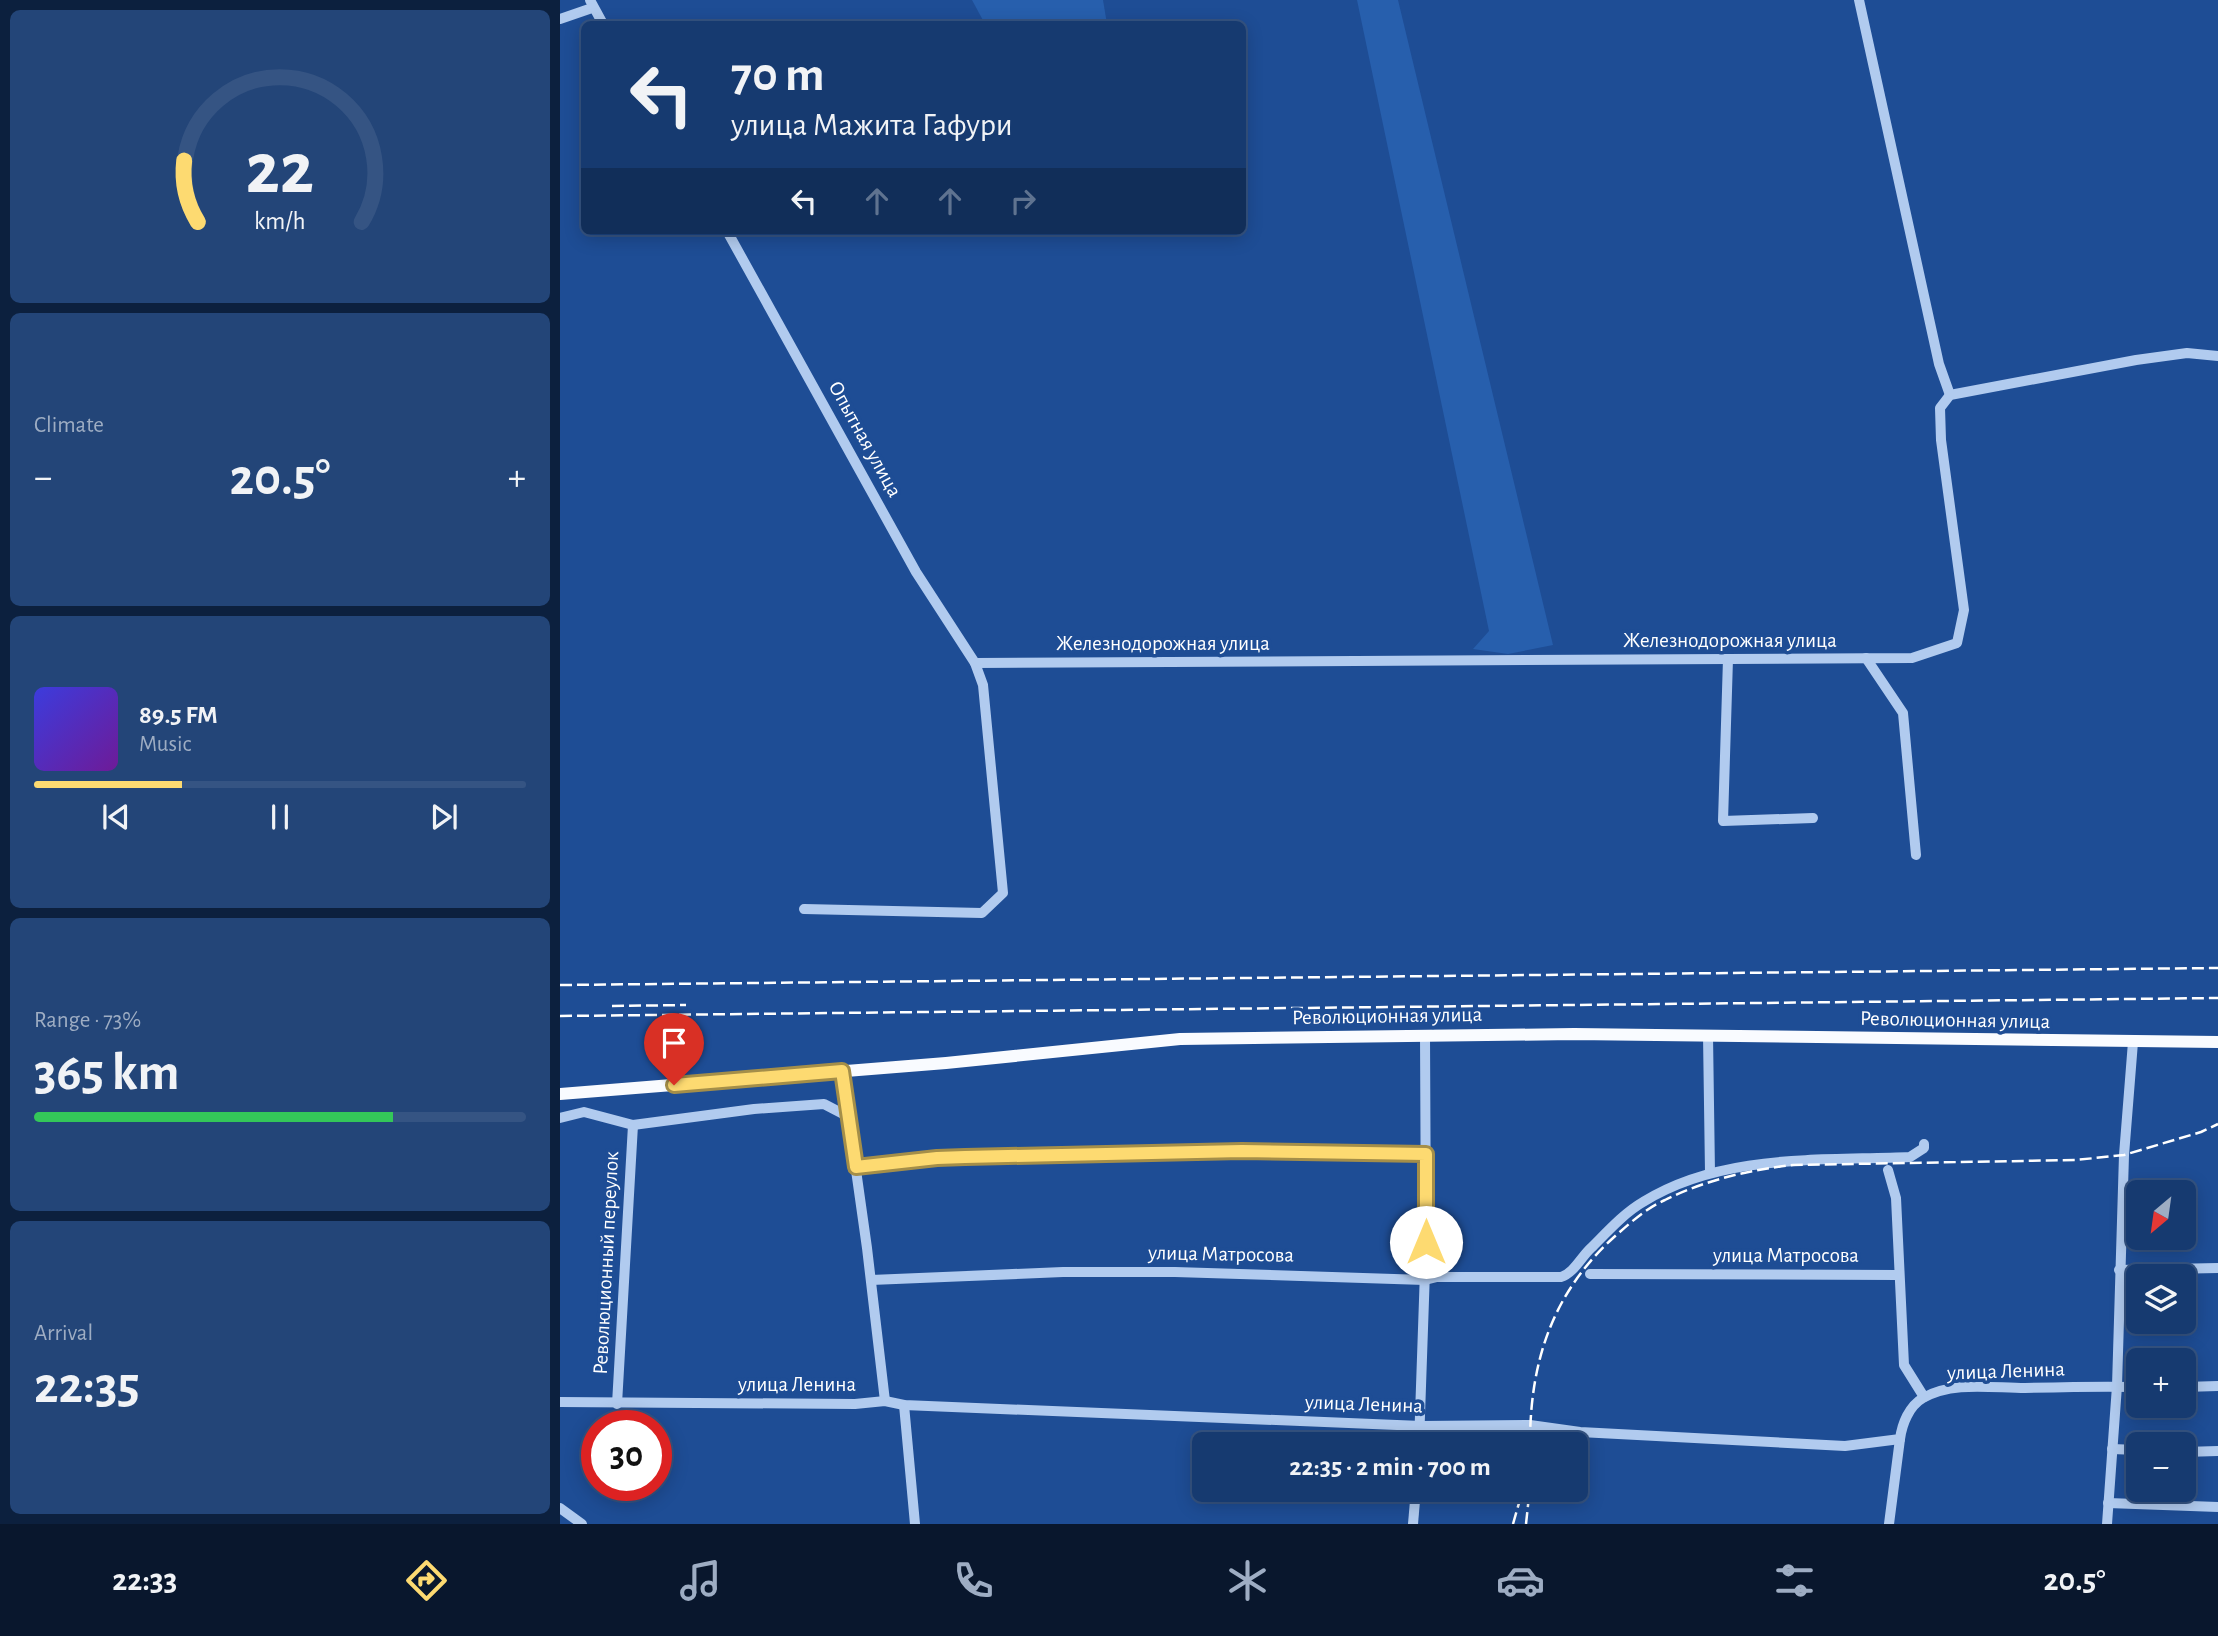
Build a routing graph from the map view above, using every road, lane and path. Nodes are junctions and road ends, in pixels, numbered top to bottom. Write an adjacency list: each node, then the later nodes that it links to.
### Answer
1 (1859, 0): 7 (street)
2 (591, 4): 3 (street); 4 (street)
3 (560, 19)
4 (601, 21)
5 (729, 235): 10 (street, Опытная улица)
6 (2218, 356): 7 (street)
7 (1950, 395): 8 (street, Железнодорожная улица)
8 (1866, 658): 9 (street, Железнодорожная улица); 12 (street)
9 (1728, 659): 10 (street, Железнодорожная улица); 11 (street)
10 (975, 663): 13 (street, Опытная улица)
11 (1813, 818)
12 (1916, 855)
13 (804, 909)
14 (1425, 1034): 15 (main road, Революционная улица); 18 (main road, Революционная улица); 24 (street)
15 (1708, 1035): 16 (main road, Революционная улица); 27 (street)
16 (2133, 1042): 17 (main road, Революционная улица); 29 (street)
17 (2218, 1042)
18 (842, 1071): 19 (main road, Революционная улица); 20 (street)
19 (560, 1094)
20 (849, 1117): 22 (street); 25 (street)
21 (560, 1118): 22 (street)
22 (633, 1125): 41 (street, Революционный переулок)
23 (1924, 1144): 27 (street)
24 (1426, 1154): 25 (street); 33 (street)
25 (856, 1167): 32 (street)
26 (1888, 1170): 31 (street)
27 (1710, 1173): 33 (street, улица Матросова)
28 (2218, 1268): 29 (street)
29 (2119, 1270): 34 (street)
30 (1590, 1274): 31 (street, улица Матросова)
31 (1898, 1275): 38 (street)
32 (871, 1280): 33 (street, улица Матросова); 39 (street)
33 (1425, 1280): 43 (street)
34 (2116, 1386): 35 (street, улица Ленина); 38 (street, улица Ленина); 46 (street)
35 (2126, 1386)
36 (2218, 1386): 37 (street)
37 (2196, 1387)
38 (1924, 1397): 45 (street, улица Ленина)
39 (885, 1401): 41 (street, улица Ленина); 42 (street, улица Ленина)
40 (560, 1402): 41 (street, улица Ленина)
41 (617, 1404)
42 (904, 1405): 43 (street, улица Ленина); 55 (street)
43 (1421, 1426): 44 (street); 45 (street, улица Ленина)
44 (1420, 1432)
45 (1900, 1439): 57 (street)
46 (2112, 1449): 47 (street); 51 (street)
47 (2126, 1450)
48 (2218, 1451): 49 (street)
49 (2196, 1452)
50 (1415, 1502): 56 (street)
51 (2108, 1503): 52 (street); 58 (street)
52 (2218, 1507)
53 (560, 1508): 54 (street)
54 (582, 1524)
55 (915, 1524)
56 (1413, 1524)
57 (1889, 1524)
58 (2107, 1524)

